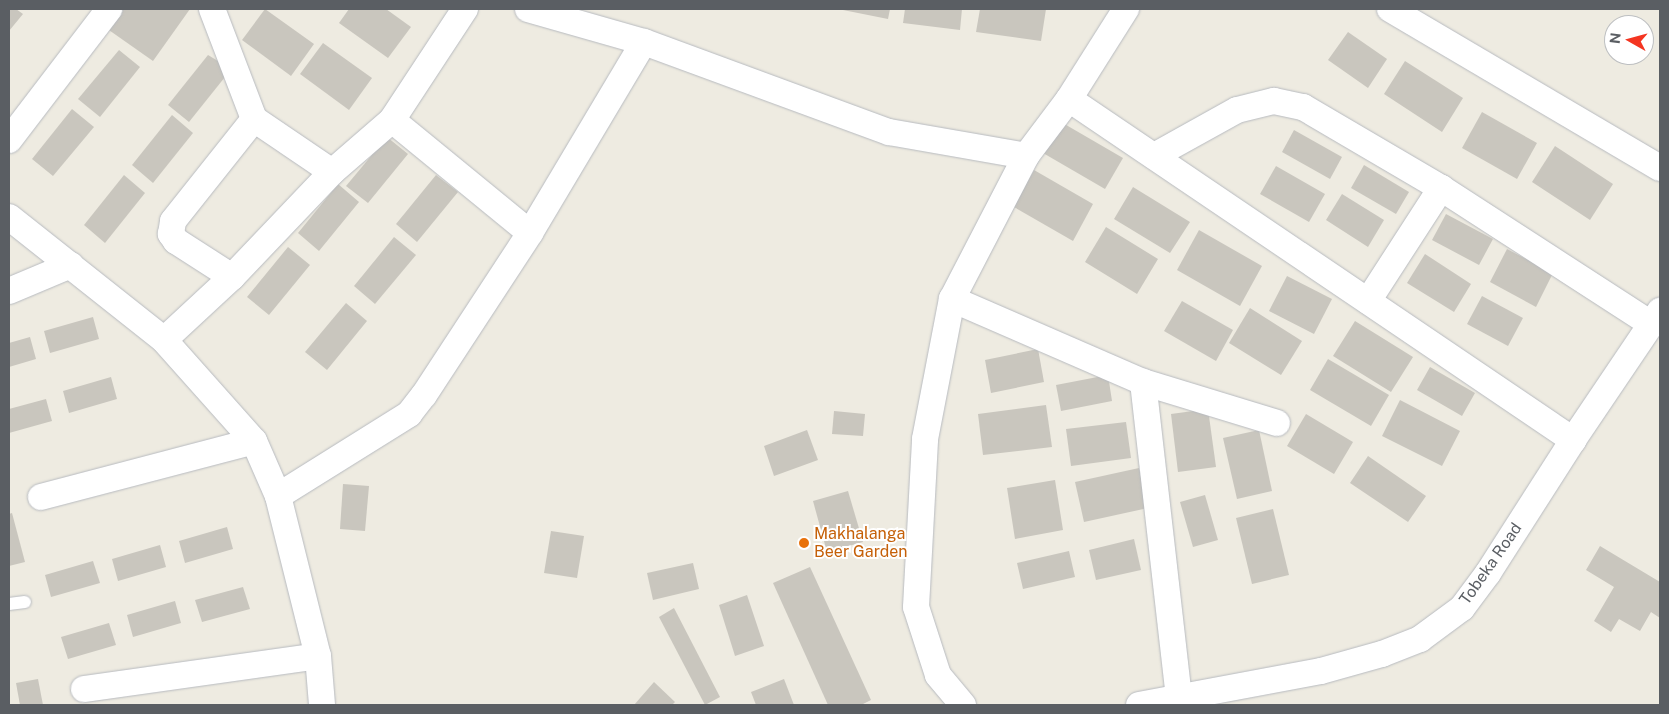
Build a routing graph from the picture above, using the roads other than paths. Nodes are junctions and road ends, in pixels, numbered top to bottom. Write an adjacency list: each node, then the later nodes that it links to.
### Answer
1 (109, 9): 11 (street)
2 (212, 9): 9 (street)
3 (465, 9): 10 (street)
4 (528, 9): 7 (street)
5 (1126, 9): 8 (street)
6 (1390, 9): 14 (street)
7 (644, 42): 12 (street); 18 (street)
8 (1069, 98): 12 (street); 13 (street)
9 (254, 118): 15 (street); 20 (street)
10 (392, 120): 15 (street); 18 (street)
11 (9, 140)
12 (1026, 156): 22 (street)
13 (1154, 156): 16 (street); 23 (street)
14 (1660, 168)
15 (332, 172): 20 (street)
16 (1441, 188): 23 (street); 24 (street)
17 (9, 217): 19 (street)
18 (530, 232): 30 (street)
19 (71, 265): 21 (street); 25 (street)
20 (232, 277): 25 (street)
21 (9, 291)
22 (952, 300): 26 (street); 38 (street)
23 (1368, 301): 28 (street)
24 (1656, 318): 28 (street, Tobeka Road)
25 (164, 340): 29 (street)
26 (1143, 382): 27 (street); 36 (street)
27 (1277, 423)
28 (1573, 440): 36 (street, Tobeka Road)
29 (254, 441): 30 (street); 31 (street)
30 (278, 496): 34 (street)
31 (41, 497)
32 (25, 602): 33 (lane)
33 (9, 604)
34 (318, 656): 35 (street); 37 (street)
35 (84, 689)
36 (1179, 698): 39 (street, Tobeka Road)
37 (322, 705)
38 (964, 705)
39 (1139, 705)

